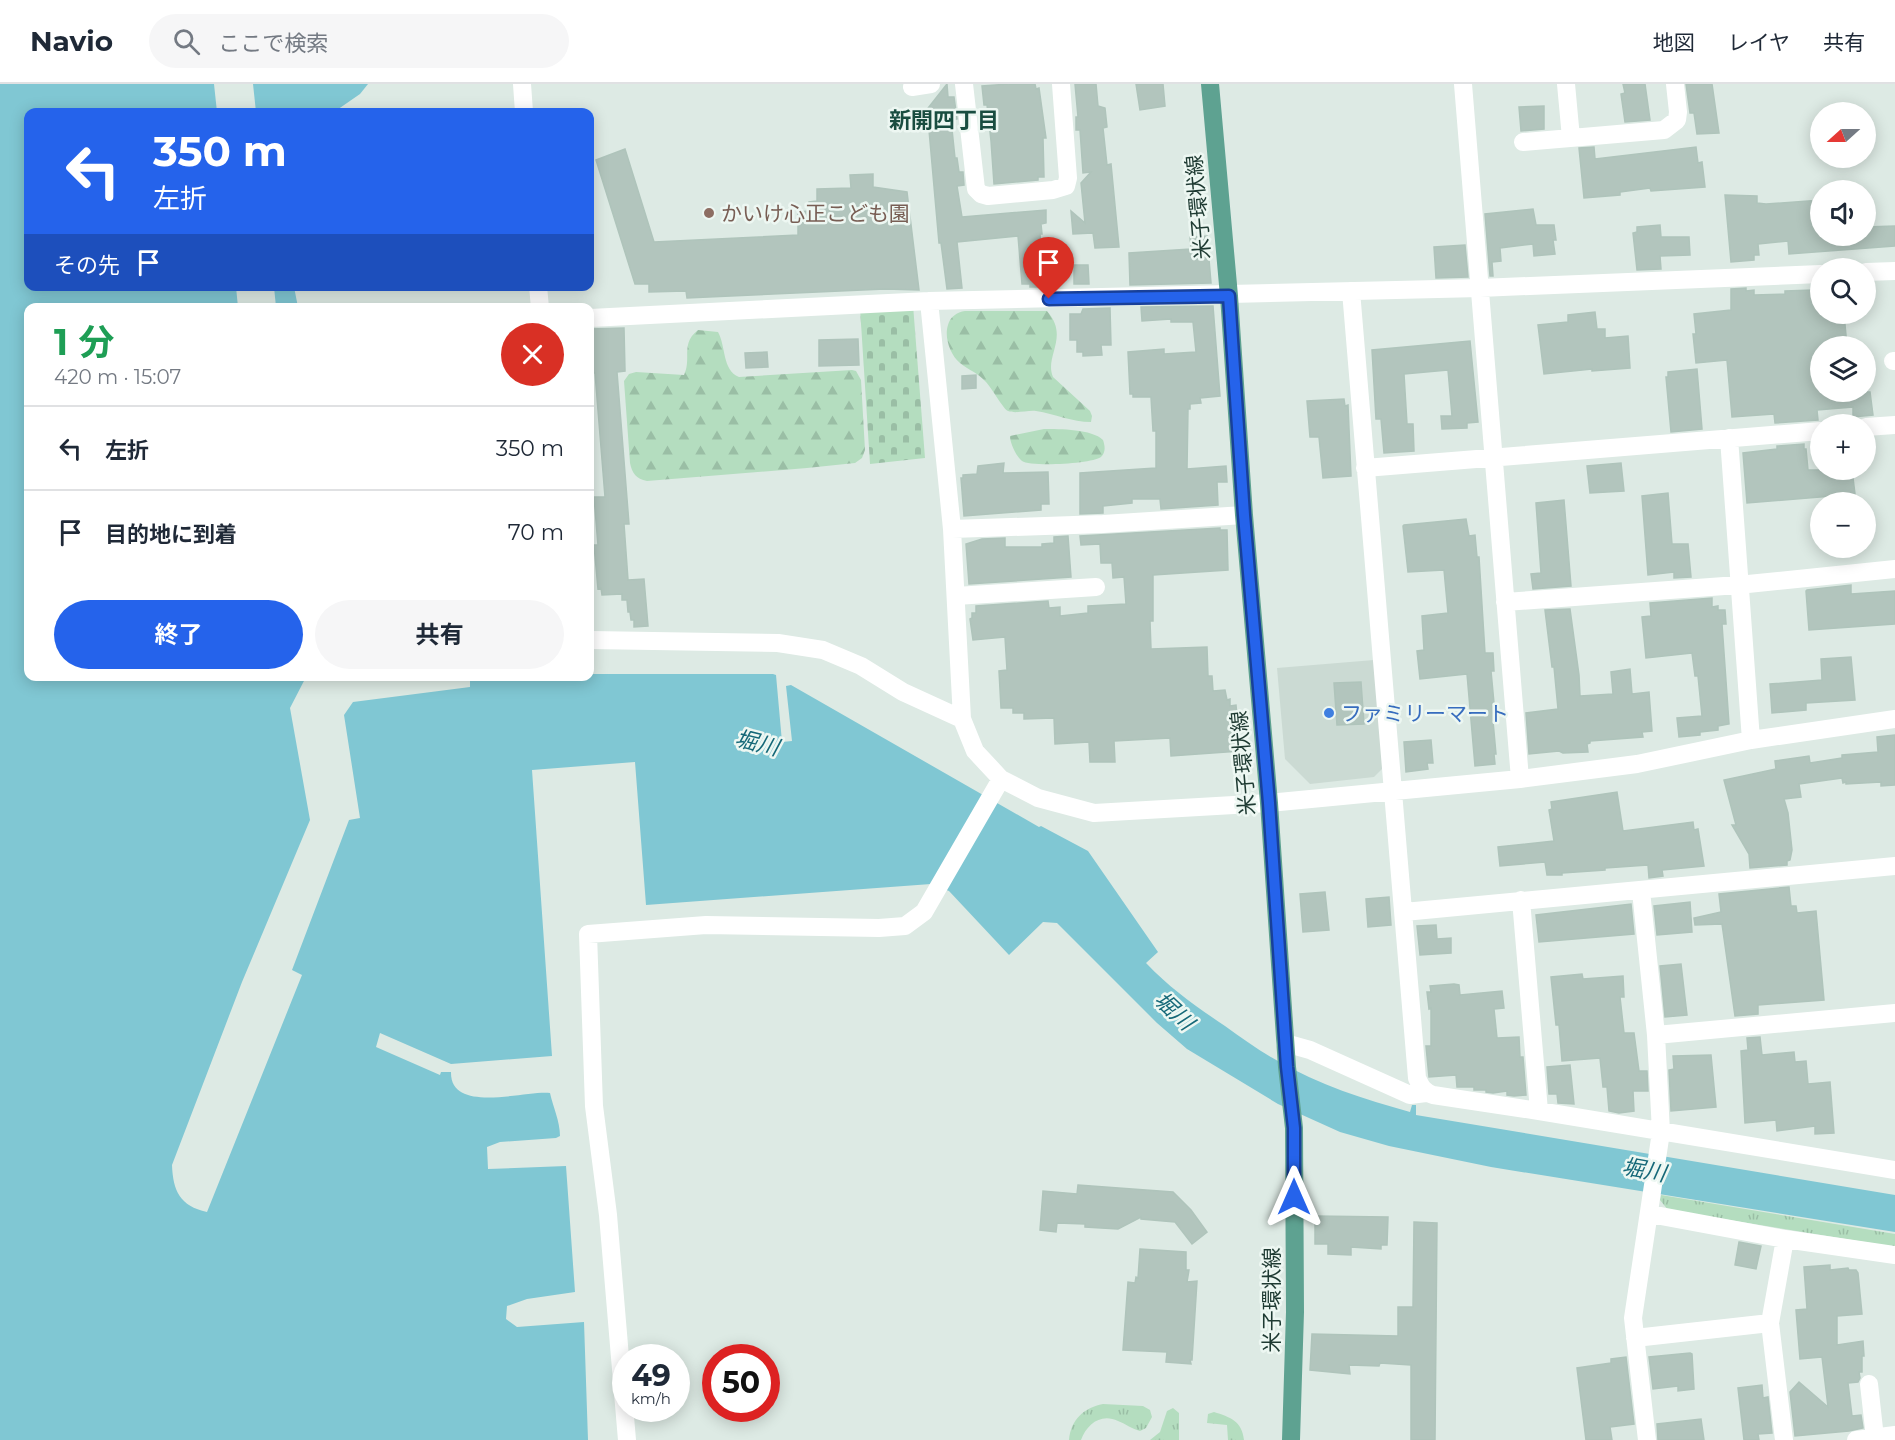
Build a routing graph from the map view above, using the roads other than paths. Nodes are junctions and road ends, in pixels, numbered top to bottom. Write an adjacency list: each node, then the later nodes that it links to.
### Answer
1 (522, 84): 10 (street)
2 (931, 84): 9 (street)
3 (964, 84): 4 (street)
4 (1061, 84)
5 (1210, 84): 18 (main road, 米子環状線)
6 (1463, 84): 16 (street)
7 (1566, 84): 11 (street)
8 (1674, 84): 11 (street)
9 (912, 87)
10 (524, 108)
11 (1571, 138): 12 (street)
12 (1523, 142)
13 (1895, 271): 14 (street)
14 (1876, 272)
15 (1810, 274): 16 (street)
16 (1480, 288): 17 (street); 25 (street)
17 (1351, 291): 18 (street); 26 (street)
18 (1229, 296): 19 (street); 27 (main road, 米子環状線)
19 (929, 302): 20 (street); 28 (street)
20 (594, 318)
21 (1895, 425): 22 (street)
22 (1876, 426)
23 (1810, 432): 24 (street)
24 (1729, 438): 25 (street); 30 (street)
25 (1493, 457): 26 (street); 33 (street)
26 (1365, 468): 40 (street)
27 (1244, 515): 28 (street); 41 (main road, 米子環状線)
28 (952, 529): 32 (street)
29 (1895, 569): 30 (street)
30 (1738, 585): 33 (street); 37 (street)
31 (1096, 587): 32 (street)
32 (956, 596): 36 (street)
33 (1505, 602): 38 (street)
34 (594, 640): 36 (street)
35 (1895, 718): 37 (street)
36 (962, 719): 39 (street)
37 (1751, 740): 38 (street)
38 (1520, 779): 40 (street)
39 (997, 786): 41 (street); 61 (street)
40 (1392, 791): 41 (street); 45 (street)
41 (1269, 803): 48 (main road, 米子環状線)
42 (1895, 866): 43 (street)
43 (1641, 891): 44 (street); 47 (street)
44 (1521, 900): 45 (street); 50 (street)
45 (1404, 912): 49 (street)
46 (1895, 1013): 47 (street)
47 (1656, 1035): 51 (street)
48 (1285, 1043): 49 (street); 62 (main road, 米子環状線)
49 (1426, 1093): 50 (street)
50 (1539, 1111): 51 (street)
51 (1661, 1131): 52 (street); 53 (street)
52 (1895, 1170)
53 (1650, 1214): 54 (street); 57 (street)
54 (1785, 1239): 55 (street); 56 (street)
55 (1895, 1255)
56 (1770, 1323): 57 (street); 64 (street)
57 (1635, 1338): 63 (street)
58 (1869, 1384): 60 (street)
59 (1895, 1435): 60 (street)
60 (1862, 1439)
61 (627, 1440)
62 (1291, 1440)
63 (1647, 1440)
64 (1784, 1440)

